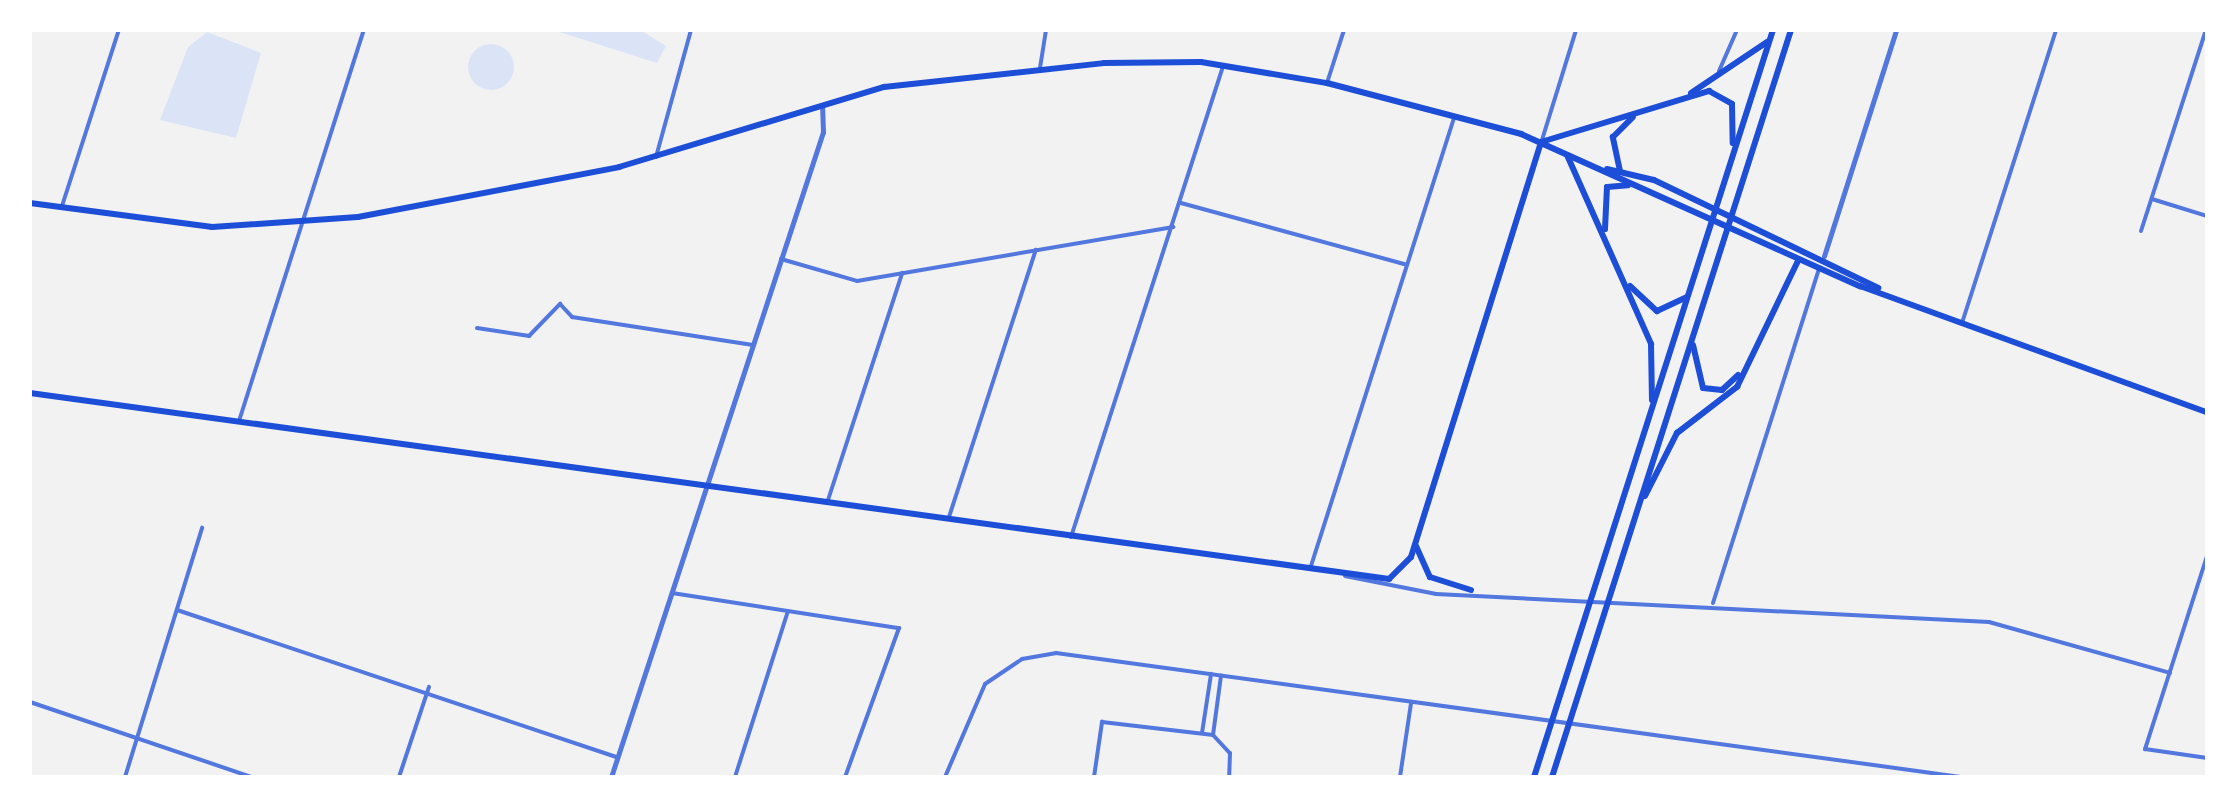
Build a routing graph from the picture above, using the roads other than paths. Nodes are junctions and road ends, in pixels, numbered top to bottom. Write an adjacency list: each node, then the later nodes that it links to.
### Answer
1 (120, 30): 32 (street)
2 (364, 30): 34 (street)
3 (691, 30): 25 (street)
4 (1046, 30): 15 (street)
5 (1344, 30): 17 (street)
6 (1576, 30): 22 (street)
7 (1737, 30): 16 (street)
8 (1773, 30): 13 (main road)
9 (1791, 30): 50 (main road)
10 (1896, 30): 39 (street)
11 (2056, 30): 48 (street)
12 (2206, 30): 29 (street)
13 (1770, 39): 16 (main road); 24 (main road)
14 (1224, 64): 15 (main road); 17 (main road); 30 (street)
15 (1040, 68): 19 (main road)
16 (1708, 82): 18 (main road)
17 (1328, 83): 20 (main road)
18 (1686, 96): 21 (main road); 24 (main road)
19 (822, 106): 25 (main road); 40 (street)
20 (1455, 115): 22 (main road); 42 (street)
21 (1636, 115): 22 (main road); 27 (main road)
22 (1541, 142): 23 (main road); 63 (main road)
23 (1567, 154): 26 (main road); 37 (main road)
24 (1733, 154): 47 (main road)
25 (656, 156): 34 (main road)
26 (1605, 169): 27 (main road); 28 (main road)
27 (1620, 170): 39 (main road)
28 (1628, 185): 37 (main road); 41 (main road)
29 (2152, 199): 33 (street); 36 (street)
30 (1181, 203): 35 (street); 42 (street)
31 (30, 204): 32 (main road)
32 (61, 209): 34 (main road)
33 (2207, 216)
34 (301, 222): 56 (street)
35 (1173, 227): 38 (street); 62 (street)
36 (2141, 231)
37 (1606, 235): 45 (main road)
38 (1036, 250): 44 (street); 60 (street)
39 (1824, 256): 46 (main road)
40 (781, 260): 44 (street); 51 (street)
41 (1798, 260): 43 (main road); 52 (main road)
42 (1407, 265): 65 (street)
43 (1819, 269): 46 (main road); 69 (street)
44 (902, 273): 58 (street)
45 (1624, 276): 47 (main road); 54 (main road)
46 (1883, 291): 48 (main road)
47 (1688, 296): 54 (main road)
48 (1962, 323): 55 (main road)
49 (477, 328): 51 (street)
50 (1692, 339): 52 (main road); 59 (main road)
51 (753, 345): 57 (street)
52 (1742, 370): 59 (main road)
53 (30, 393): 56 (main road)
54 (1651, 411): 93 (main road)
55 (2207, 412)
56 (238, 422): 57 (main road)
57 (706, 488): 58 (main road); 68 (street)
58 (827, 504): 60 (main road)
59 (1637, 511): 94 (main road)
60 (948, 521): 62 (main road)
61 (202, 528): 70 (street)
62 (1071, 537): 65 (main road)
63 (1416, 543): 66 (main road); 67 (main road)
64 (2207, 556): 72 (street)
65 (1310, 570): 66 (main road)
66 (1338, 574): 67 (street)
67 (1471, 590): 69 (street)
68 (672, 593): 71 (street); 81 (street)
69 (1713, 603): 72 (street)
70 (177, 610): 75 (street); 80 (street)
71 (788, 611): 87 (street); 88 (street)
72 (2170, 673): 82 (street)
73 (1211, 674): 74 (street); 78 (street); 89 (street)
74 (1221, 676): 77 (street); 79 (street)
75 (427, 690): 81 (street); 85 (street)
76 (30, 702): 80 (street)
77 (1411, 703): 92 (street); 95 (street)
78 (1202, 733): 79 (street); 90 (street)
79 (1213, 735): 91 (street)
80 (137, 738): 83 (street); 84 (street)
81 (617, 757): 86 (street)
82 (2207, 758)
83 (125, 777)
84 (252, 777)
85 (399, 777)
86 (610, 777)
87 (735, 777)
88 (845, 777)
89 (946, 777)
90 (1094, 777)
91 (1229, 777)
92 (1400, 777)
93 (1534, 777)
94 (1552, 777)
95 (1962, 777)

